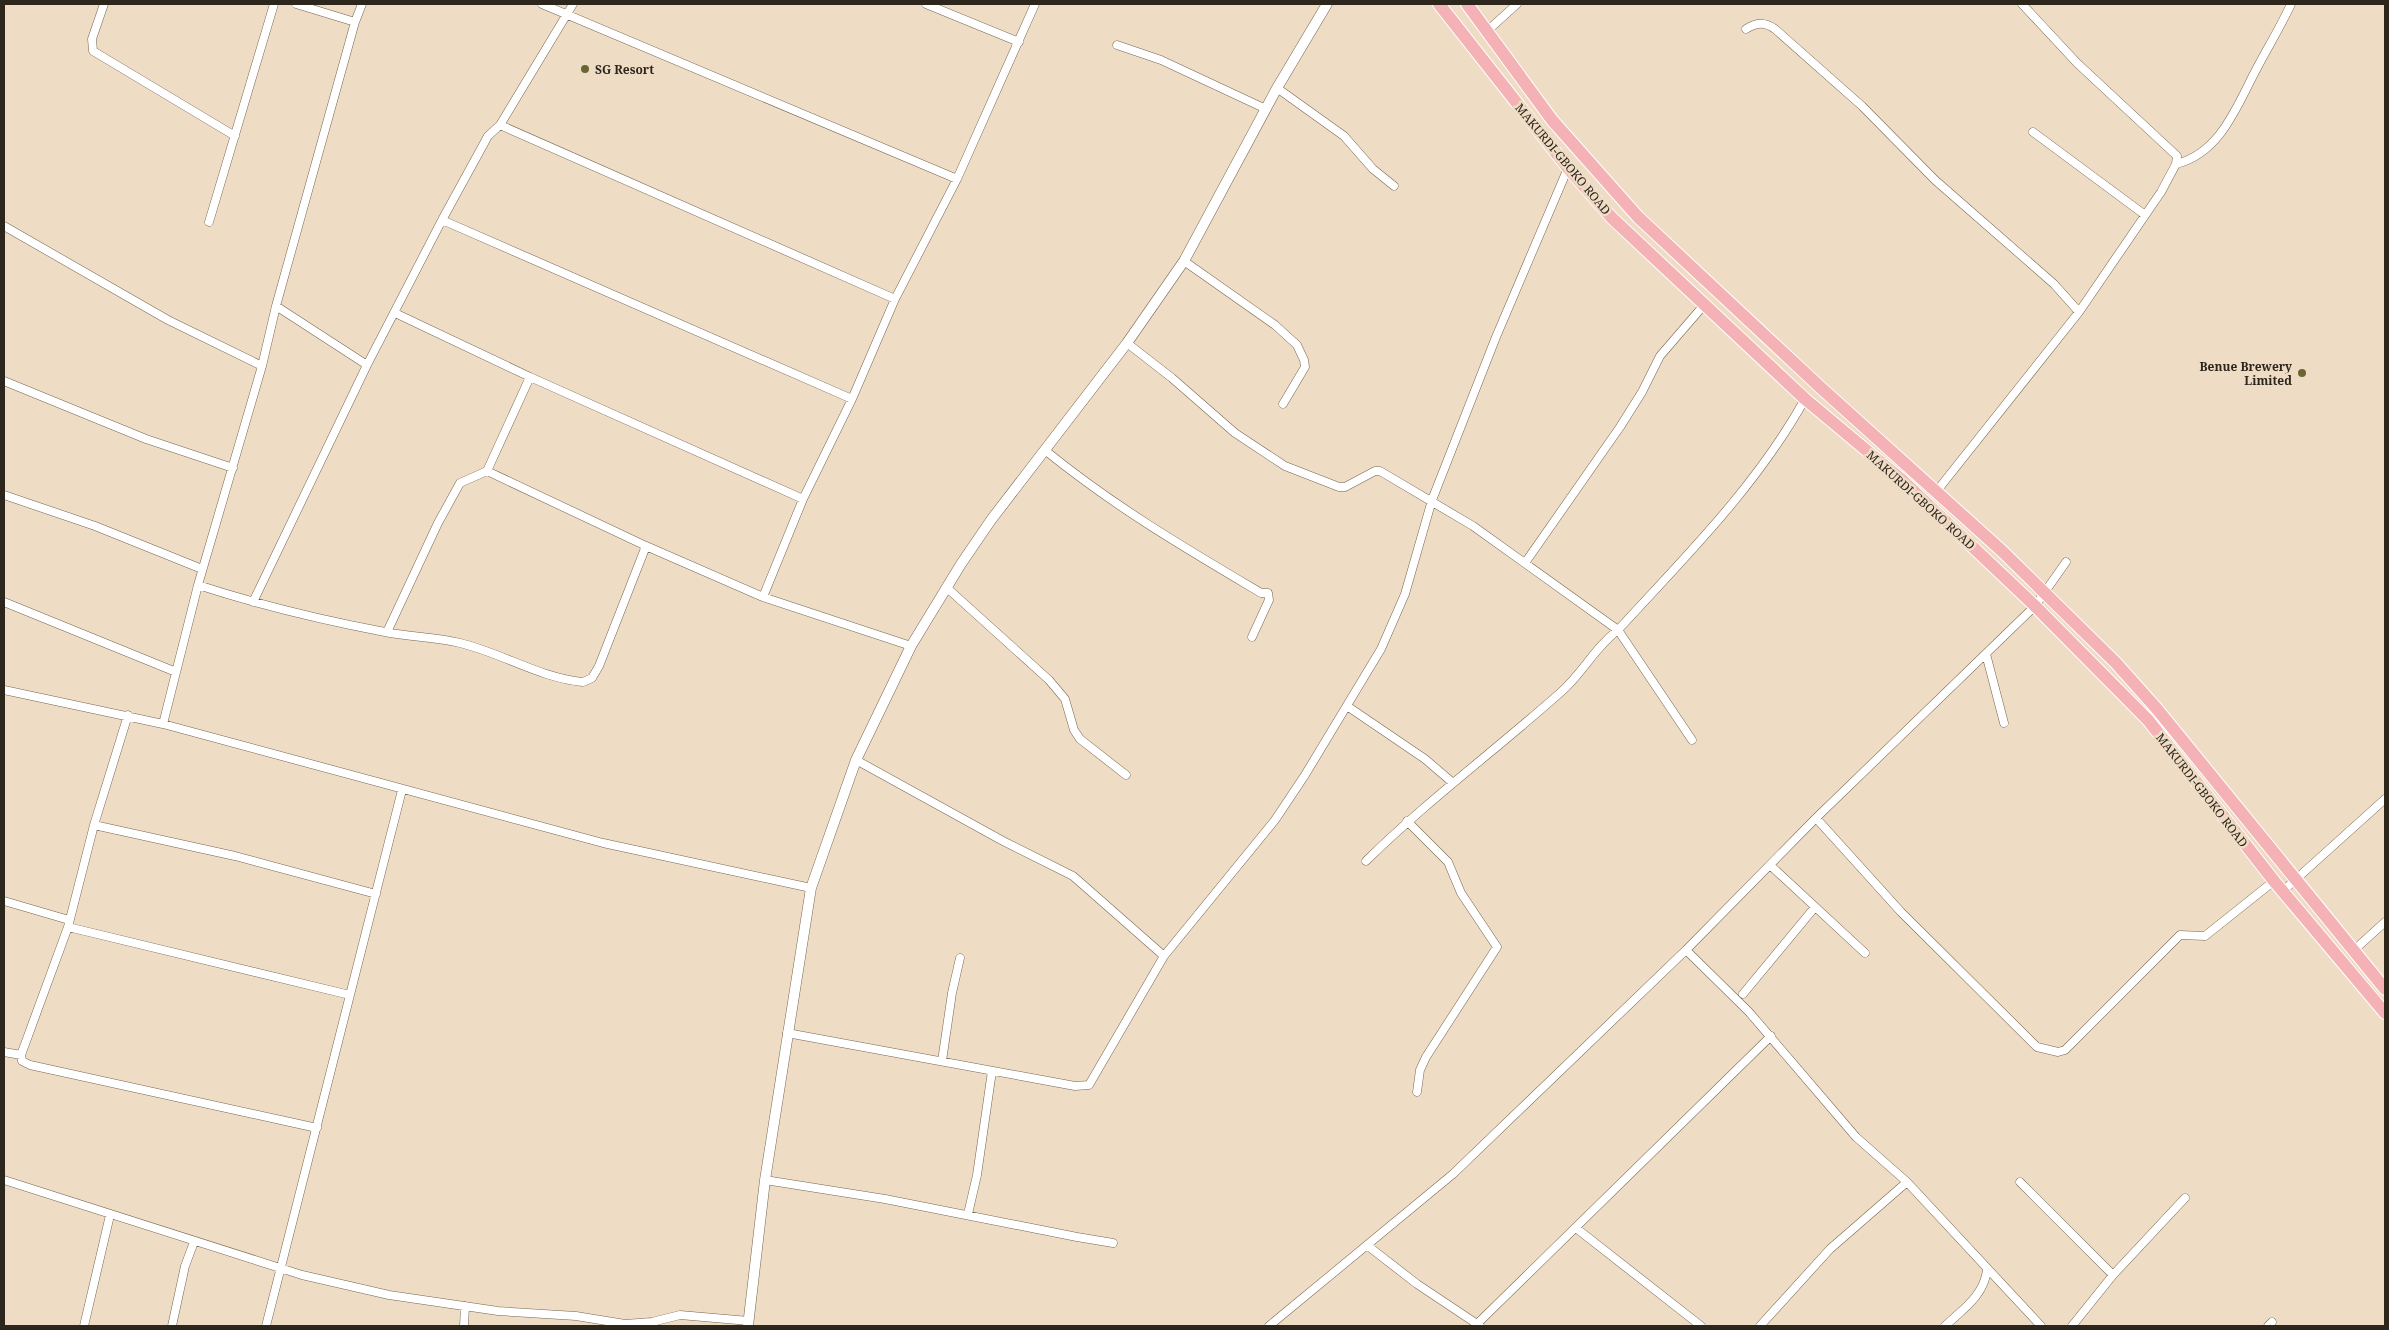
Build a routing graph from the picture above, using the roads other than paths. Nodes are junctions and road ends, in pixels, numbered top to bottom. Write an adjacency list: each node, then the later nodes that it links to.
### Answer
1 (104, 4): 25 (street)
2 (274, 4): 25 (street)
3 (296, 4): 16 (street)
4 (362, 4): 16 (street)
5 (542, 4): 15 (street)
6 (573, 4): 15 (street)
7 (926, 4): 19 (street)
8 (1035, 4): 19 (street)
9 (1327, 4): 21 (street)
10 (1439, 4): 27 (main road, MAKURDI-GBOKO ROAD)
11 (1467, 4): 18 (main road)
12 (1517, 4): 18 (street)
13 (2022, 4): 26 (street)
14 (2291, 4): 26 (street)
15 (567, 15): 23 (street); 28 (street)
16 (355, 22): 37 (street)
17 (1746, 28): 38 (street)
18 (1486, 32): 51 (main road)
19 (1019, 42): 28 (street)
20 (1117, 45): 22 (street)
21 (1277, 88): 22 (street); 29 (street)
22 (1266, 109): 34 (street)
23 (500, 125): 31 (street); 35 (street)
24 (2033, 132): 30 (street)
25 (235, 136): 32 (street)
26 (2176, 164): 30 (street)
27 (1568, 168): 36 (main road, MAKURDI-GBOKO ROAD); 54 (street)
28 (957, 179): 35 (street)
29 (1394, 186)
30 (2145, 215): 38 (street)
31 (442, 220): 39 (street); 45 (street)
32 (210, 222)
33 (4, 226): 42 (street)
34 (1184, 261): 40 (street); 47 (street)
35 (895, 299): 45 (street)
36 (1704, 304): 46 (main road, MAKURDI-GBOKO ROAD); 57 (street)
37 (276, 306): 41 (street); 42 (street)
38 (2079, 312): 51 (street)
39 (395, 313): 41 (street); 43 (street)
40 (1127, 343): 48 (street); 54 (street)
41 (367, 365): 64 (street)
42 (262, 366): 49 (street)
43 (530, 377): 50 (street); 53 (street)
44 (4, 381): 49 (street)
45 (852, 399): 53 (street)
46 (1805, 399): 65 (main road, MAKURDI-GBOKO ROAD); 66 (street)
47 (1283, 404)
48 (1046, 451): 60 (street); 68 (street)
49 (233, 468): 58 (street)
50 (486, 471): 55 (street); 67 (street)
51 (1936, 492): 61 (main road)
52 (4, 495): 58 (street)
53 (803, 499): 62 (street)
54 (1432, 500): 57 (street); 73 (street)
55 (646, 546): 62 (street); 67 (street)
56 (2066, 562): 61 (street)
57 (1524, 563): 66 (street)
58 (202, 569): 59 (street)
59 (198, 585): 64 (street); 71 (street)
60 (946, 587): 69 (street); 79 (street)
61 (2046, 593): 65 (street); 88 (main road)
62 (763, 596): 69 (street)
63 (4, 602): 71 (street)
64 (252, 602): 67 (street)
65 (2035, 606): 70 (street); 89 (main road, MAKURDI-GBOKO ROAD)
66 (1618, 630): 77 (street); 80 (street)
67 (387, 632)
68 (1252, 637)
69 (911, 646): 78 (street)
70 (1986, 654): 75 (street); 83 (street)
71 (176, 672): 76 (street)
72 (4, 690): 74 (street)
73 (1347, 706): 80 (street); 100 (street)
74 (128, 715): 76 (street); 85 (street)
75 (2004, 723)
76 (163, 724): 81 (street)
77 (1692, 740)
78 (856, 760): 90 (street); 100 (street)
79 (1126, 775)
80 (1453, 783): 84 (street)
81 (402, 790): 90 (street); 92 (street)
82 (2385, 799): 88 (street)
83 (1816, 818): 87 (street); 89 (street)
84 (1407, 820): 86 (street); 112 (street)
85 (94, 825): 92 (street); 96 (street)
86 (1366, 861)
87 (1770, 865): 94 (street); 97 (street)
88 (2297, 879): 91 (street); 98 (main road)
89 (2274, 881): 91 (main road, MAKURDI-GBOKO ROAD)
90 (811, 888): 106 (street)
91 (2284, 890): 105 (main road, MAKURDI-GBOKO ROAD)
92 (376, 894): 104 (street)
93 (4, 901): 96 (street)
94 (1815, 908): 99 (street); 103 (street)
95 (2385, 922): 98 (street)
96 (68, 924): 104 (street); 109 (street)
97 (1686, 950): 107 (street); 124 (street)
98 (2353, 951): 102 (main road)
99 (1865, 953)
100 (1164, 956): 111 (street)
101 (960, 958): 110 (street)
102 (2385, 989)
103 (1743, 994)
104 (350, 995): 113 (street)
105 (2385, 1013)
106 (787, 1033): 110 (street); 115 (street)
107 (1771, 1036): 116 (street); 121 (street)
108 (4, 1052): 109 (street)
109 (21, 1055): 113 (street)
110 (942, 1061): 111 (street)
111 (992, 1071): 119 (street)
112 (1417, 1092)
113 (317, 1128): 125 (street)
114 (4, 1180): 120 (street)
115 (765, 1180): 119 (street); 129 (street)
116 (1907, 1182): 126 (street); 138 (street)
117 (2020, 1182): 127 (street)
118 (2185, 1198): 127 (street)
119 (968, 1214): 123 (street)
120 (110, 1215): 122 (street); 132 (street)
121 (1576, 1228): 131 (street); 137 (street)
122 (194, 1242): 125 (street); 133 (street)
123 (1113, 1242)
124 (1368, 1246): 130 (street); 131 (street)
125 (281, 1268): 128 (street); 134 (street)
126 (1987, 1270): 139 (street); 140 (street)
127 (2113, 1276): 141 (street)
128 (465, 1306): 129 (street); 135 (street)
129 (748, 1324)
130 (1278, 1324): 136 (street)
131 (1478, 1325)
132 (84, 1326)
133 (172, 1326)
134 (266, 1326)
135 (464, 1326)
136 (1269, 1326)
137 (1701, 1326)
138 (1760, 1326)
139 (1944, 1326)
140 (2042, 1326)
141 (2072, 1326)

